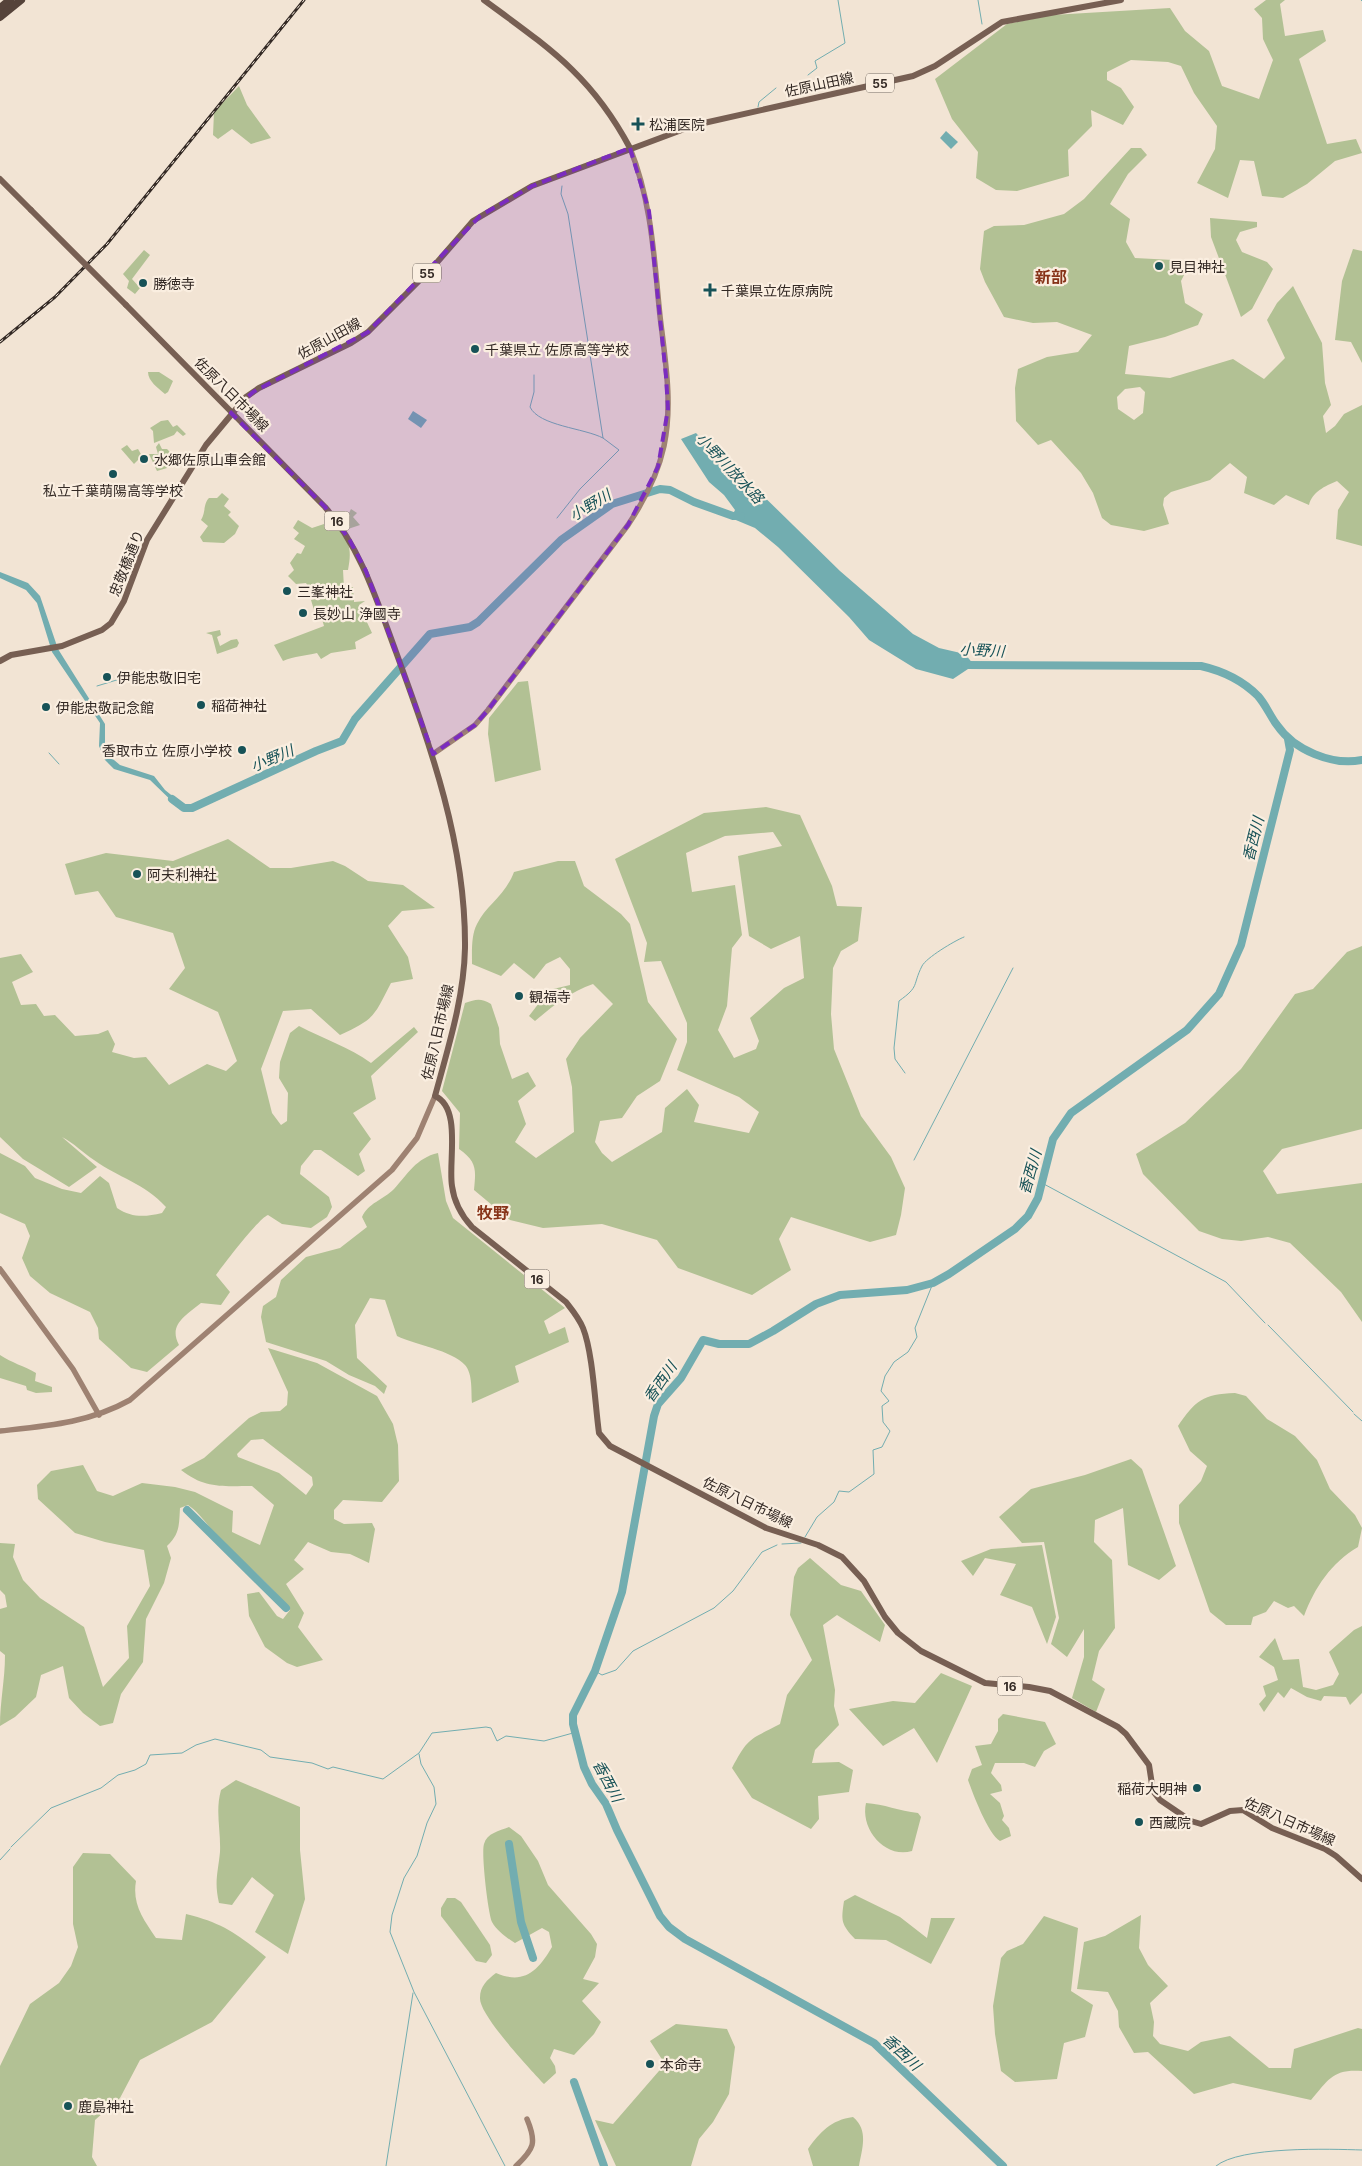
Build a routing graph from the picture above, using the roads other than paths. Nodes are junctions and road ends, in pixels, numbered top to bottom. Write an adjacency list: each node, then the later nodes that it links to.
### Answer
1 (10, 0): 5 (highway)
2 (21, 0): 6 (highway)
3 (484, 0): 7 (main road)
4 (1121, 0): 7 (main road, 佐原山田線 / 55)
5 (0, 8)
6 (0, 17)
7 (630, 148): 9 (main road, 佐原山田線 / 55); 11 (street)
8 (0, 179): 9 (main road, 佐原八日市場線 / 16, bridge)
9 (231, 413): 10 (main road, 忠敬橋通り / 55); 11 (main road, 佐原八日市場線 / 16)
10 (0, 661)
11 (433, 754): 12 (main road, 佐原八日市場線 / 16)
12 (435, 1096): 14 (street); 16 (main road, 佐原八日市場線 / 16)
13 (0, 1269): 14 (street)
14 (99, 1415): 15 (street)
15 (0, 1431)
16 (1362, 1879)
17 (527, 2119): 18 (street)
18 (516, 2166)

